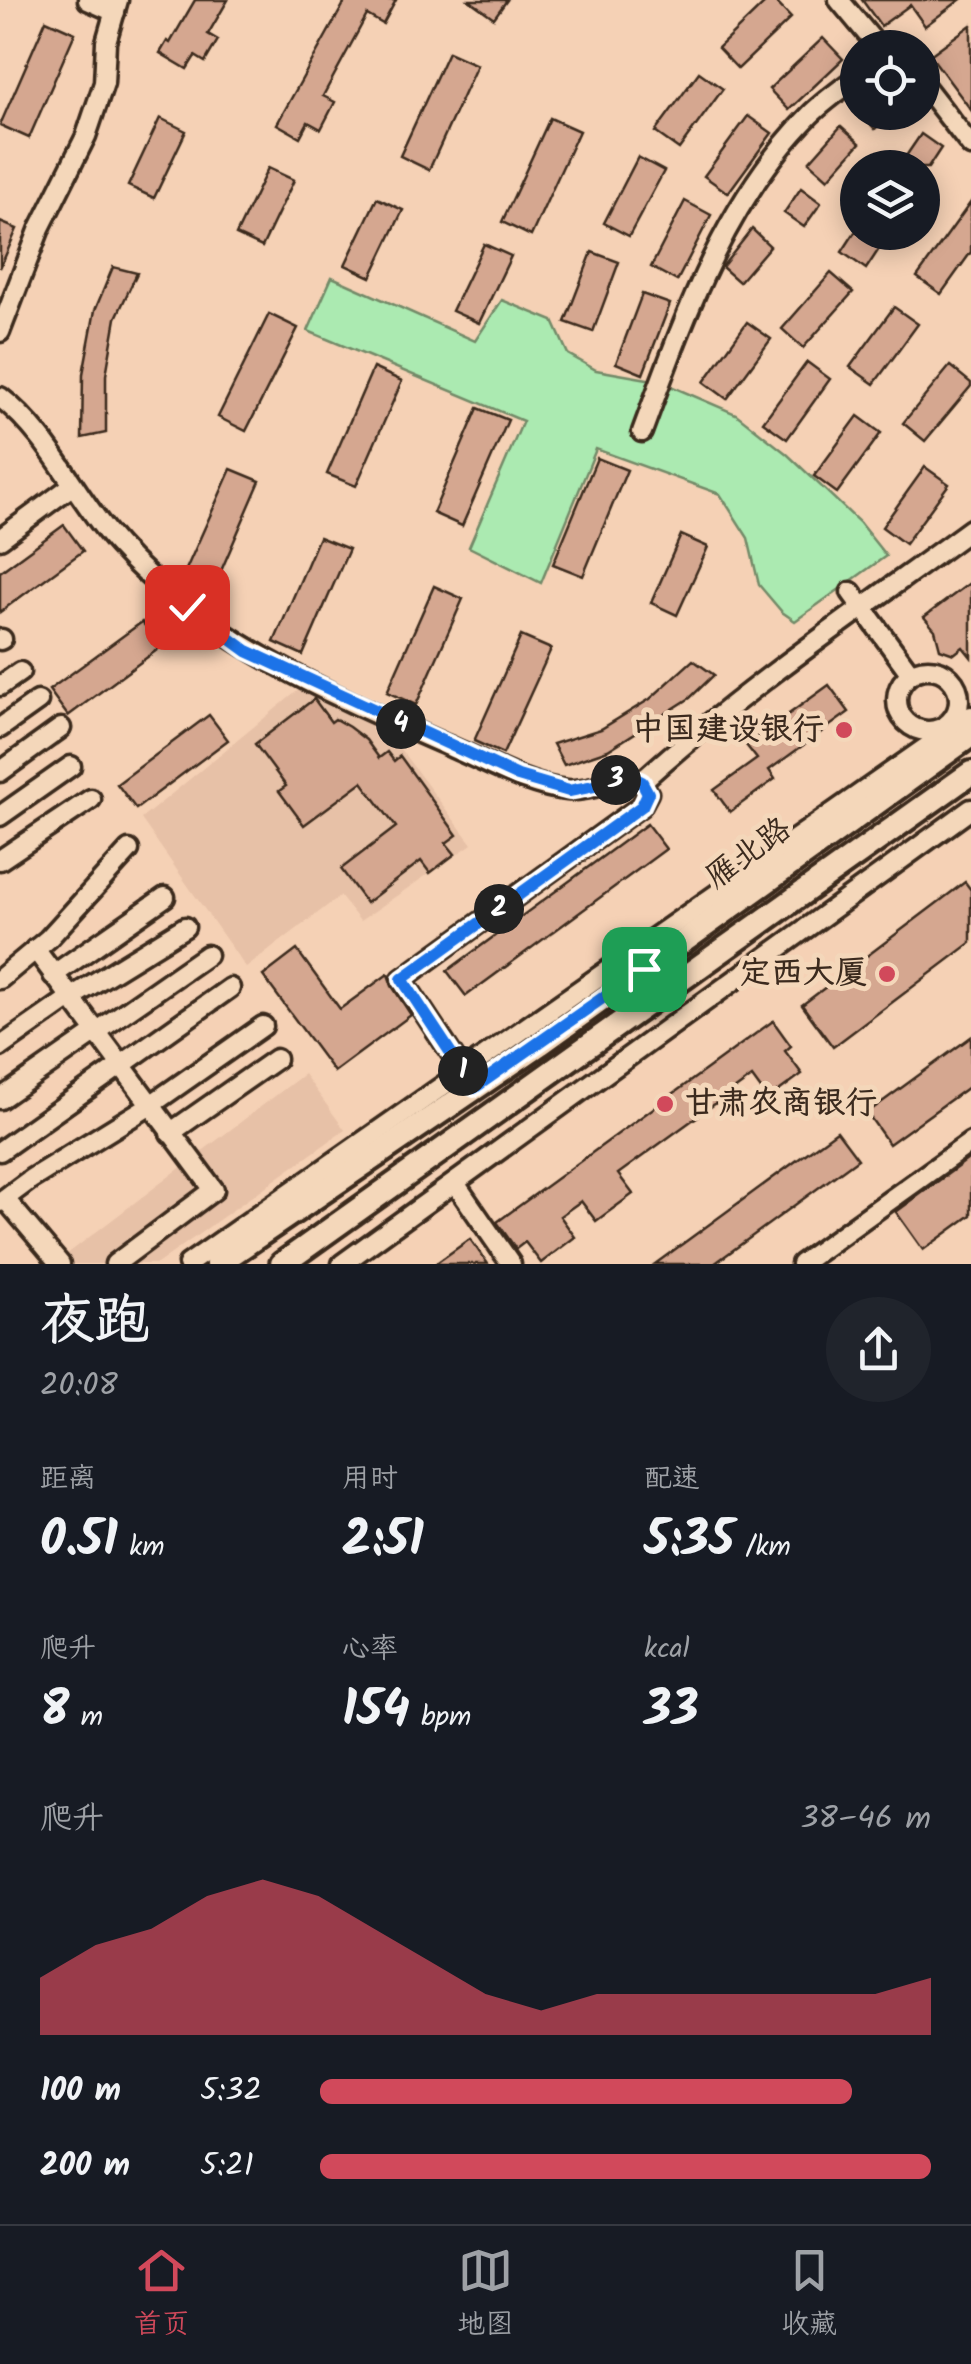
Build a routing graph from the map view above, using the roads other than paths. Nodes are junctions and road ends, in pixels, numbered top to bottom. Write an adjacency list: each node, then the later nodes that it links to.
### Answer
1 (88, 0): 3 (street)
2 (838, 0): 4 (street)
3 (116, 6): 8 (street)
4 (864, 30)
5 (840, 91): 10 (street)
6 (940, 106): 7 (street)
7 (971, 146)
8 (0, 332)
9 (0, 398): 11 (street)
10 (642, 432)
11 (73, 485): 13 (street); 27 (street)
12 (971, 530): 15 (street)
13 (0, 539)
14 (850, 592): 15 (street)
15 (862, 609): 17 (street); 27 (street)
16 (20, 672): 18 (street)
17 (910, 674): 23 (street); 23 (street)
18 (0, 686)
19 (38, 701): 21 (street)
20 (971, 716): 23 (street)
21 (0, 728)
22 (61, 728): 26 (street)
23 (956, 734): 25 (street); 46 (main road, 雁北路)
24 (71, 766): 30 (street)
25 (971, 769): 58 (main road, 雁北路)
26 (0, 772)
27 (642, 782): 46 (street)
28 (91, 798): 32 (street)
29 (971, 808): 52 (street)
30 (0, 816)
31 (129, 850): 35 (street)
32 (0, 860)
33 (165, 896): 37 (street)
34 (186, 927): 40 (street)
35 (35, 950): 37 (street); 38 (street)
36 (207, 955): 42 (street)
37 (53, 974): 40 (street)
38 (0, 978)
39 (230, 988): 45 (street)
40 (70, 998): 42 (street); 43 (street)
41 (263, 1026): 48 (street)
42 (95, 1031): 45 (street); 47 (street)
43 (0, 1048)
44 (276, 1059): 49 (street)
45 (122, 1065): 48 (street); 51 (street)
46 (468, 1079): 56 (street); 57 (main road, 雁北路)
47 (0, 1099)
48 (149, 1106): 49 (street); 53 (street)
49 (170, 1133): 55 (street)
50 (971, 1142): 61 (street)
51 (0, 1152)
52 (455, 1183): 59 (street); 60 (street)
53 (2, 1200): 54 (street)
54 (60, 1264)
55 (114, 1264)
56 (188, 1264)
57 (218, 1264)
58 (282, 1264)
59 (342, 1264)
60 (511, 1264)
61 (801, 1264)

